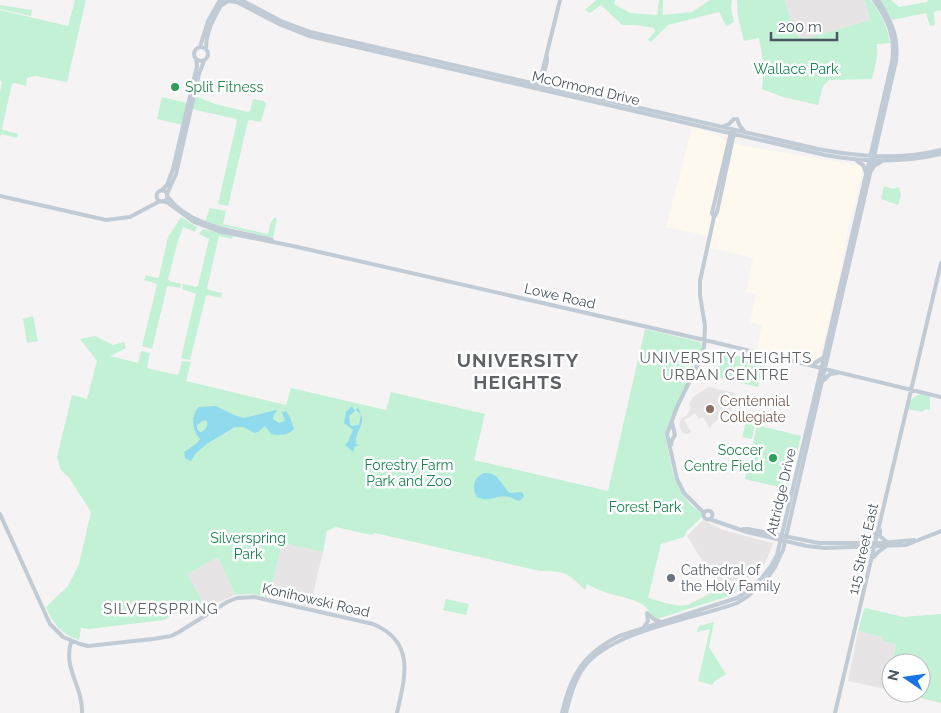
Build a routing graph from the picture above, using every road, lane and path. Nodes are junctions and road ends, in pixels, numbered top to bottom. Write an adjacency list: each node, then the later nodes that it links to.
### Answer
1 (233, 0): 5 (street, McOrmond Drive)
2 (560, 0): 11 (street)
3 (874, 0): 20 (street)
4 (878, 0): 20 (street)
5 (241, 1): 6 (street); 12 (street, McOrmond Drive); 13 (street, McOrmond Drive)
6 (220, 2): 7 (street); 8 (street)
7 (200, 47): 8 (street); 9 (street)
8 (206, 49): 10 (street)
9 (196, 59): 10 (street); 29 (street)
10 (204, 61): 30 (street)
11 (542, 76): 12 (street); 13 (street); 14 (street)
12 (529, 82): 13 (street, McOrmond Drive)
13 (540, 87): 14 (street, McOrmond Drive); 15 (street, McOrmond Drive)
14 (550, 87): 15 (street, McOrmond Drive)
15 (719, 128): 16 (street, McOrmond Drive); 17 (street); 18 (street)
16 (733, 131): 17 (street, McOrmond Drive); 18 (street)
17 (745, 134): 18 (street); 19 (street, McOrmond Drive); 21 (street, McOrmond Drive)
18 (730, 144): 37 (street)
19 (802, 145): 21 (street); 24 (street, McOrmond Drive)
20 (875, 145): 24 (street); 25 (street, Attridge Drive); 26 (street)
21 (795, 147): 27 (street, McOrmond Drive)
22 (941, 150): 26 (street, McOrmond Drive)
23 (941, 154): 26 (street, McOrmond Drive)
24 (860, 156): 25 (street, McOrmond Drive)
25 (871, 158): 26 (street, McOrmond Drive); 27 (street, McOrmond Drive); 28 (street, Attridge Drive)
26 (884, 158): 28 (street)
27 (853, 160): 28 (street)
28 (868, 174): 38 (street, Attridge Drive)
29 (162, 190): 30 (street, Lowe Road); 32 (street)
30 (167, 195): 33 (street); 35 (street, Lowe Road)
31 (0, 196): 34 (street)
32 (156, 197): 33 (street, Lowe Road); 34 (street)
33 (161, 201): 34 (street); 35 (street, Lowe Road)
34 (150, 207)
35 (293, 246): 37 (street, Lowe Road)
36 (941, 263): 43 (street, 115 Street East)
37 (705, 340): 39 (street, Lowe Road); 47 (street)
38 (826, 359): 39 (street); 40 (street, Attridge Drive); 41 (street)
39 (812, 365): 40 (street, Lowe Road); 42 (street)
40 (824, 368): 41 (street, Lowe Road); 42 (street, Attridge Drive)
41 (844, 373): 42 (street); 43 (street, Lowe Road)
42 (821, 380): 56 (street, Attridge Drive); 58 (street, Attridge Drive)
43 (912, 390): 44 (street, Lowe Road); 46 (street, 115 Street East)
44 (926, 393): 45 (street, Lowe Road); 46 (street)
45 (941, 397)
46 (907, 406): 57 (street, 115 Street East)
47 (671, 430): 48 (street); 49 (street)
48 (668, 437): 49 (street); 50 (street)
49 (674, 438): 50 (street)
50 (670, 447): 51 (street)
51 (705, 512): 53 (street); 54 (street)
52 (0, 514): 71 (street)
53 (713, 516): 54 (street); 55 (street)
54 (709, 519): 55 (street)
55 (720, 523): 60 (street)
56 (789, 525): 61 (street, Attridge Drive); 62 (street)
57 (880, 526): 63 (street); 64 (street); 65 (street, 115 Street East)
58 (784, 528): 60 (street); 61 (street, Attridge Drive)
59 (941, 531): 63 (street)
60 (768, 535): 61 (street); 67 (street)
61 (783, 539): 62 (street); 66 (street, Attridge Drive); 67 (street, Attridge Drive)
62 (797, 542): 64 (street); 66 (street)
63 (890, 544): 65 (street); 68 (street)
64 (859, 545): 65 (street); 68 (street)
65 (875, 545): 68 (street, 115 Street East)
66 (783, 550): 75 (street, Attridge Drive)
67 (778, 552): 69 (street, Attridge Drive)
68 (871, 565): 76 (street, 115 Street East)
69 (664, 622): 70 (street, Attridge Drive); 70 (street)
70 (642, 628): 74 (street, Attridge Drive)
71 (71, 642): 72 (street); 73 (street, Konihowski Road)
72 (82, 713)
73 (397, 713)
74 (560, 713)
75 (566, 713)
76 (835, 713)

